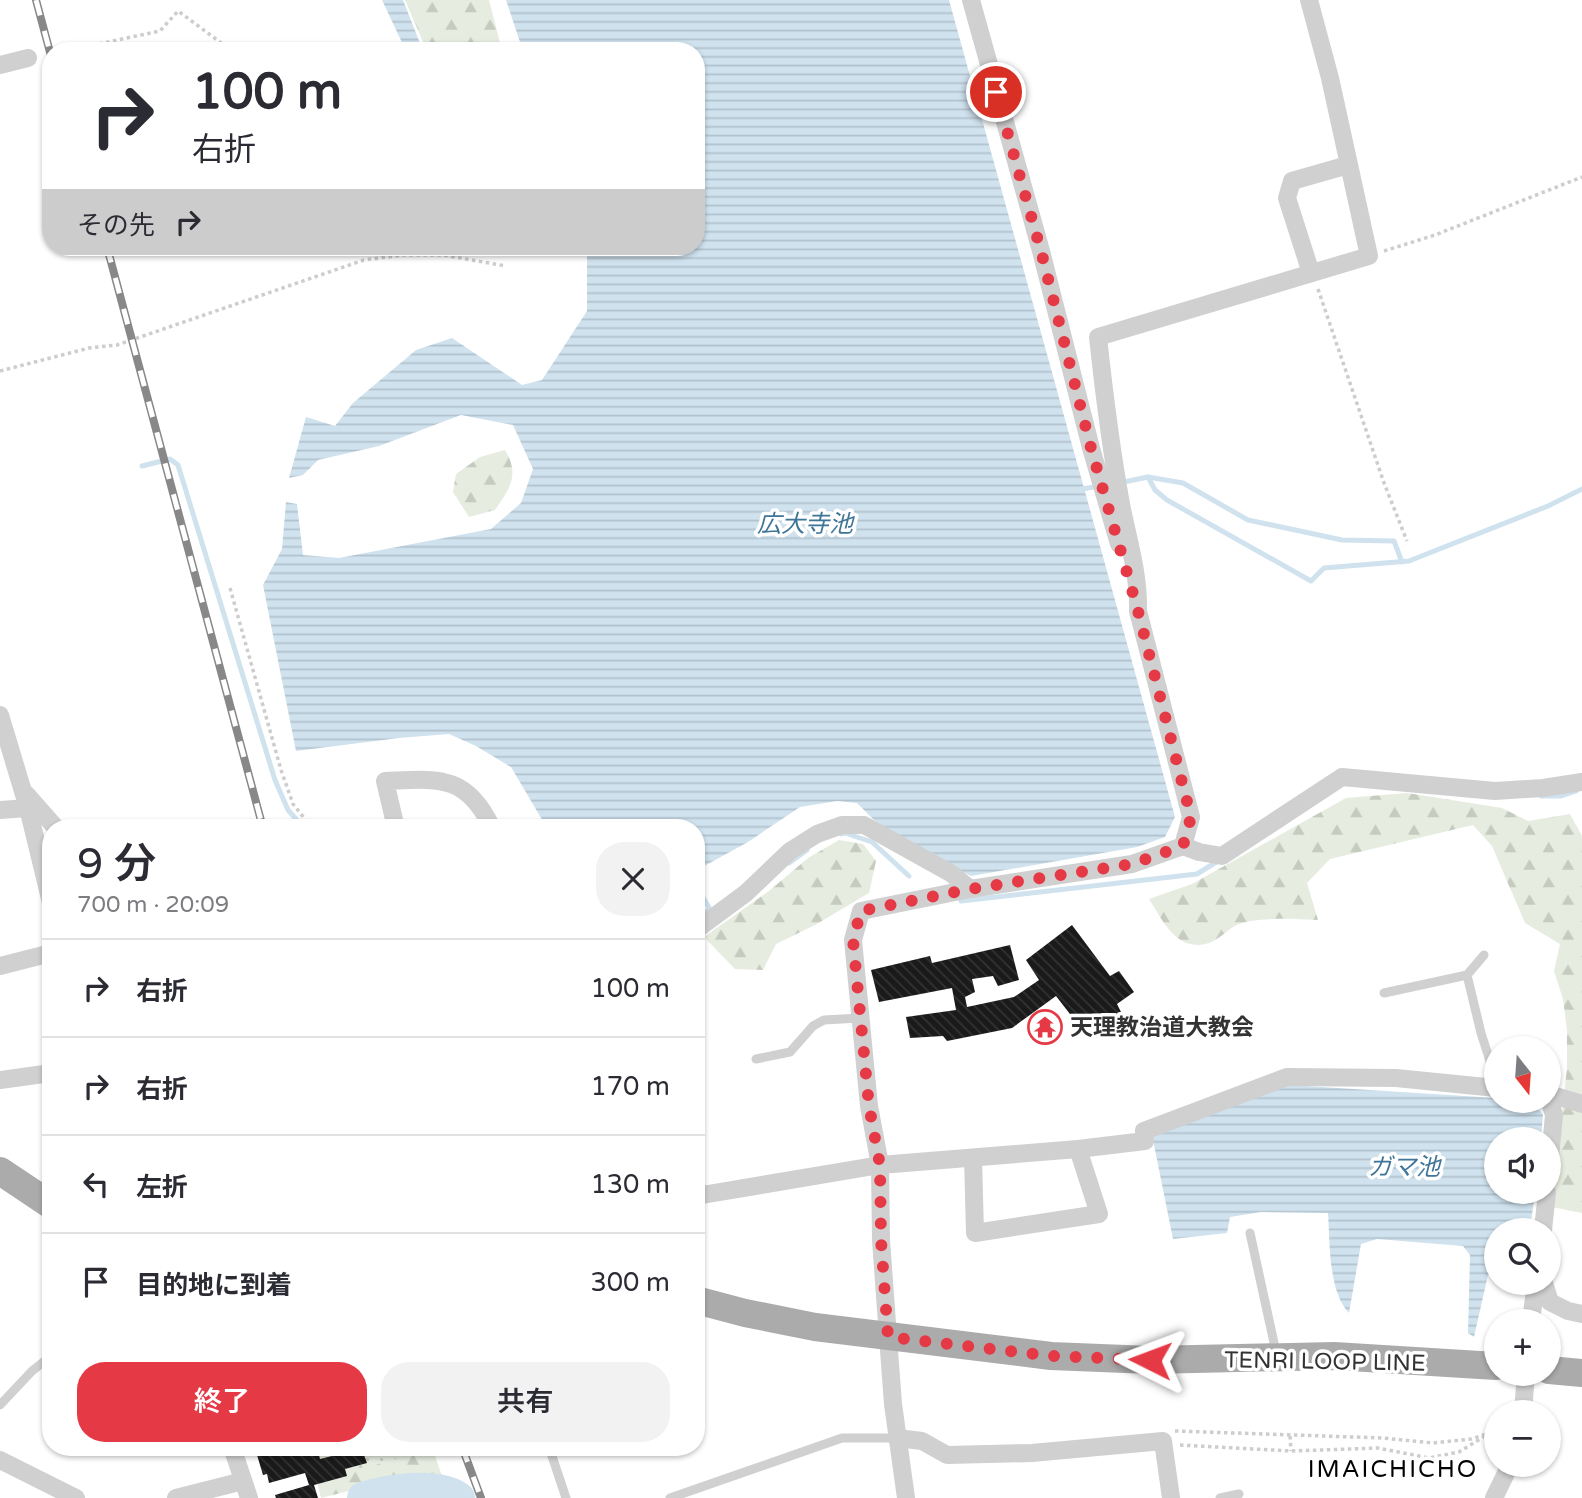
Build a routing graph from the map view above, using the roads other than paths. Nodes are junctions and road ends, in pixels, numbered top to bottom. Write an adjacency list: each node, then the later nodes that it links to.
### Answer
1 (971, 0): 7 (street)
2 (1309, 0): 5 (street)
3 (29, 58): 4 (street)
4 (0, 65)
5 (1348, 165): 6 (street); 6 (street)
6 (1311, 273): 7 (street)
7 (1138, 611): 15 (street)
8 (0, 715): 10 (street)
9 (1582, 782): 15 (street)
10 (25, 800): 11 (street); 12 (street); 16 (street)
11 (0, 810)
12 (46, 819)
13 (394, 819): 14 (street)
14 (488, 819)
15 (1183, 846): 17 (street)
16 (42, 867)
17 (970, 889): 18 (street); 24 (street)
18 (705, 923)
19 (42, 955): 21 (street)
20 (1485, 955): 22 (lane)
21 (0, 966)
22 (1467, 975): 23 (lane); 25 (lane)
23 (1384, 993)
24 (860, 1018): 26 (lane); 34 (street)
25 (1484, 1042)
26 (755, 1059)
27 (42, 1074): 28 (street)
28 (0, 1080)
29 (1484, 1087): 32 (street)
30 (1561, 1099): 31 (street)
31 (1582, 1104)
32 (1078, 1149): 33 (street); 33 (street)
33 (973, 1158): 34 (street)
34 (880, 1165): 36 (street); 42 (street)
35 (0, 1171): 37 (main road)
36 (705, 1194)
37 (42, 1199)
38 (1250, 1233): 43 (lane)
39 (1548, 1295): 41 (street)
40 (705, 1302): 42 (main road, TENRI LOOP LINE)
41 (1582, 1314)
42 (888, 1337): 43 (main road, TENRI LOOP LINE); 49 (street)
43 (1277, 1357): 45 (main road, TENRI LOOP LINE)
44 (42, 1363): 48 (lane)
45 (1484, 1365)
46 (1561, 1371): 47 (main road)
47 (1582, 1373)
48 (0, 1405)
49 (897, 1438): 59 (lane); 60 (street); 61 (street)
50 (235, 1456): 54 (street)
51 (552, 1456): 58 (lane)
52 (0, 1460): 56 (street)
53 (1504, 1477): 63 (street)
54 (246, 1490): 57 (street)
55 (1239, 1494): 62 (lane)
56 (76, 1498)
57 (176, 1498)
58 (566, 1498)
59 (670, 1498)
60 (905, 1498)
61 (1171, 1498)
62 (1220, 1498)
63 (1494, 1498)

